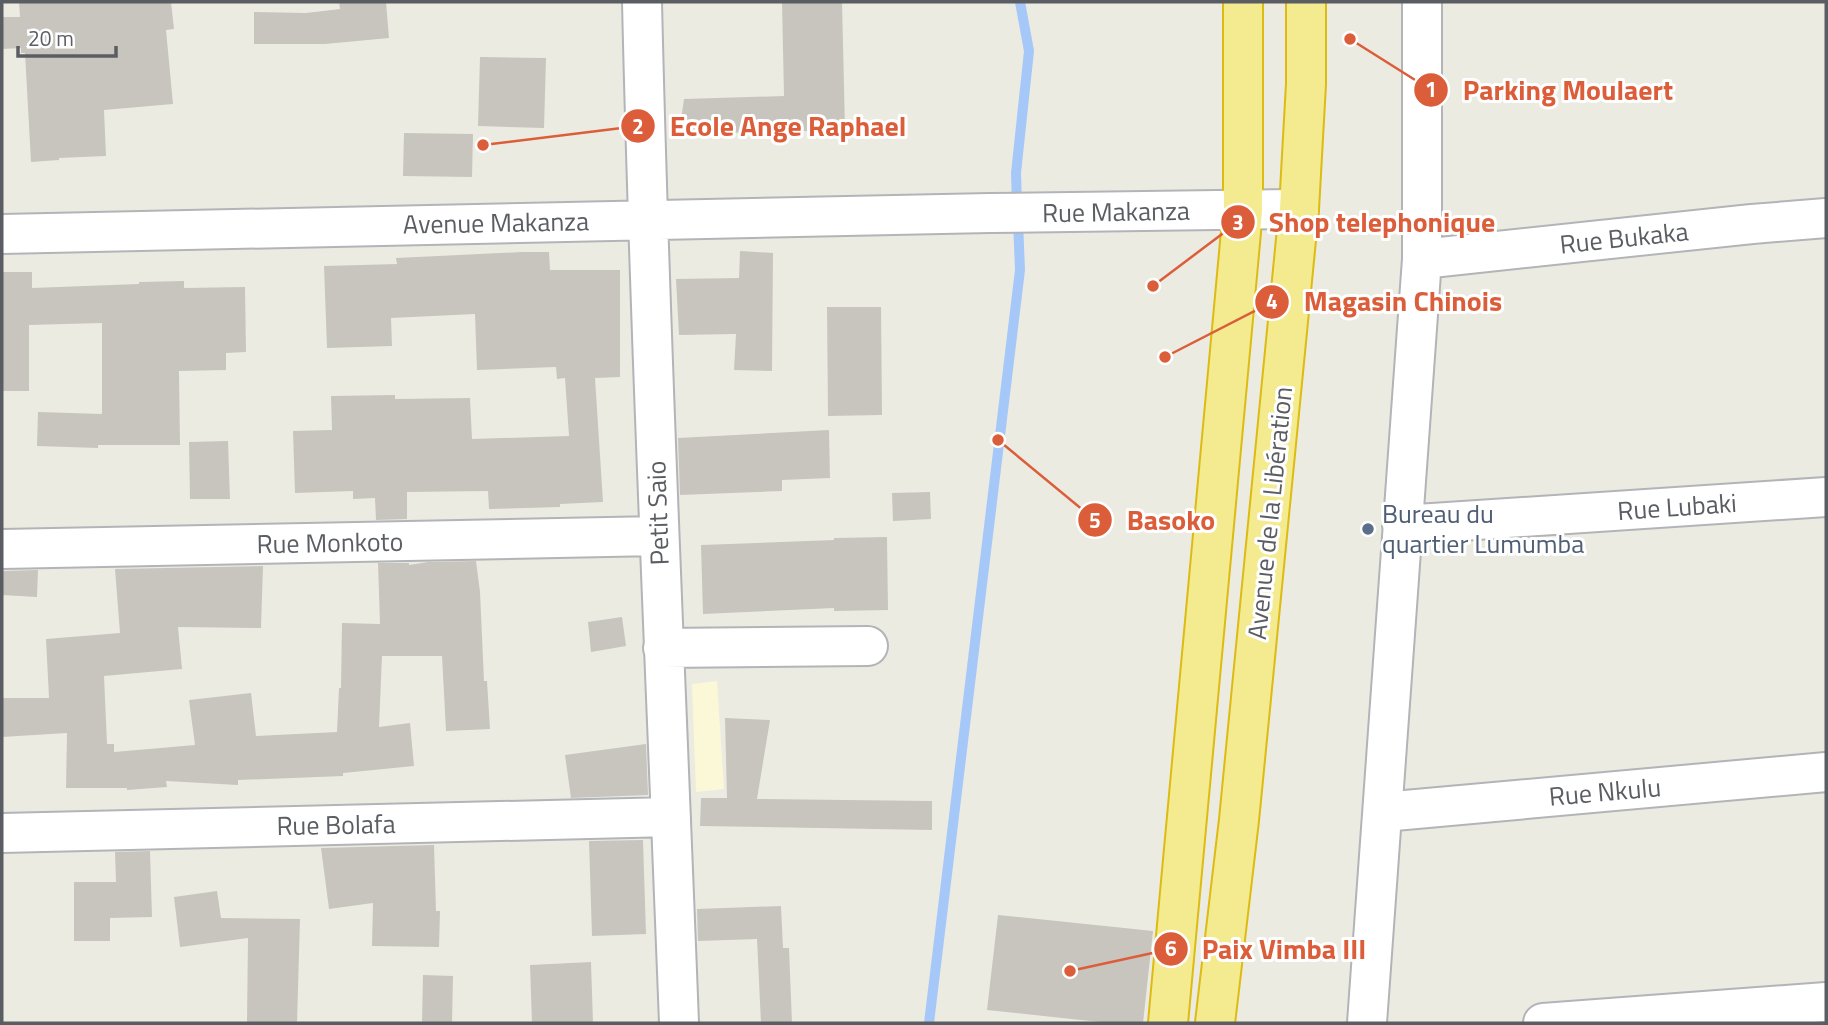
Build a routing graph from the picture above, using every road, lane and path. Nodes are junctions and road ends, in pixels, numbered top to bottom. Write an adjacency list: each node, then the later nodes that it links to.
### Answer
1 (642, 2): 9 (street, Petit Saio)
2 (1243, 2): 6 (highway, Avenue de la Libération)
3 (1306, 2): 5 (highway, Avenue de la Libération)
4 (1422, 2): 11 (street)
5 (1299, 209): 6 (street, Rue Makanza); 25 (highway, Avenue de la Libération)
6 (1243, 210): 7 (street, Rue Makanza); 24 (highway, Avenue de la Libération)
7 (990, 213): 9 (street, Avenue Makanza)
8 (1826, 218): 11 (street, Rue Bukaka)
9 (647, 219): 10 (street, Avenue Makanza); 14 (street, Petit Saio)
10 (2, 234)
11 (1422, 259): 13 (street)
12 (1826, 497): 13 (street, Rue Lubaki)
13 (1402, 525): 19 (street)
14 (658, 536): 15 (street, Rue Monkoto); 17 (street, Petit Saio)
15 (2, 550)
16 (868, 646): 17 (street)
17 (663, 648): 20 (street, Petit Saio)
18 (1826, 772): 19 (street, Rue Nkulu)
19 (1383, 812): 26 (street)
20 (671, 817): 21 (street, Rue Bolafa); 23 (street, Petit Saio)
21 (2, 833)
22 (1826, 1002): 27 (street)
23 (679, 1023)
24 (1168, 1023)
25 (1215, 1023)
26 (1367, 1023)
27 (1543, 1023)

